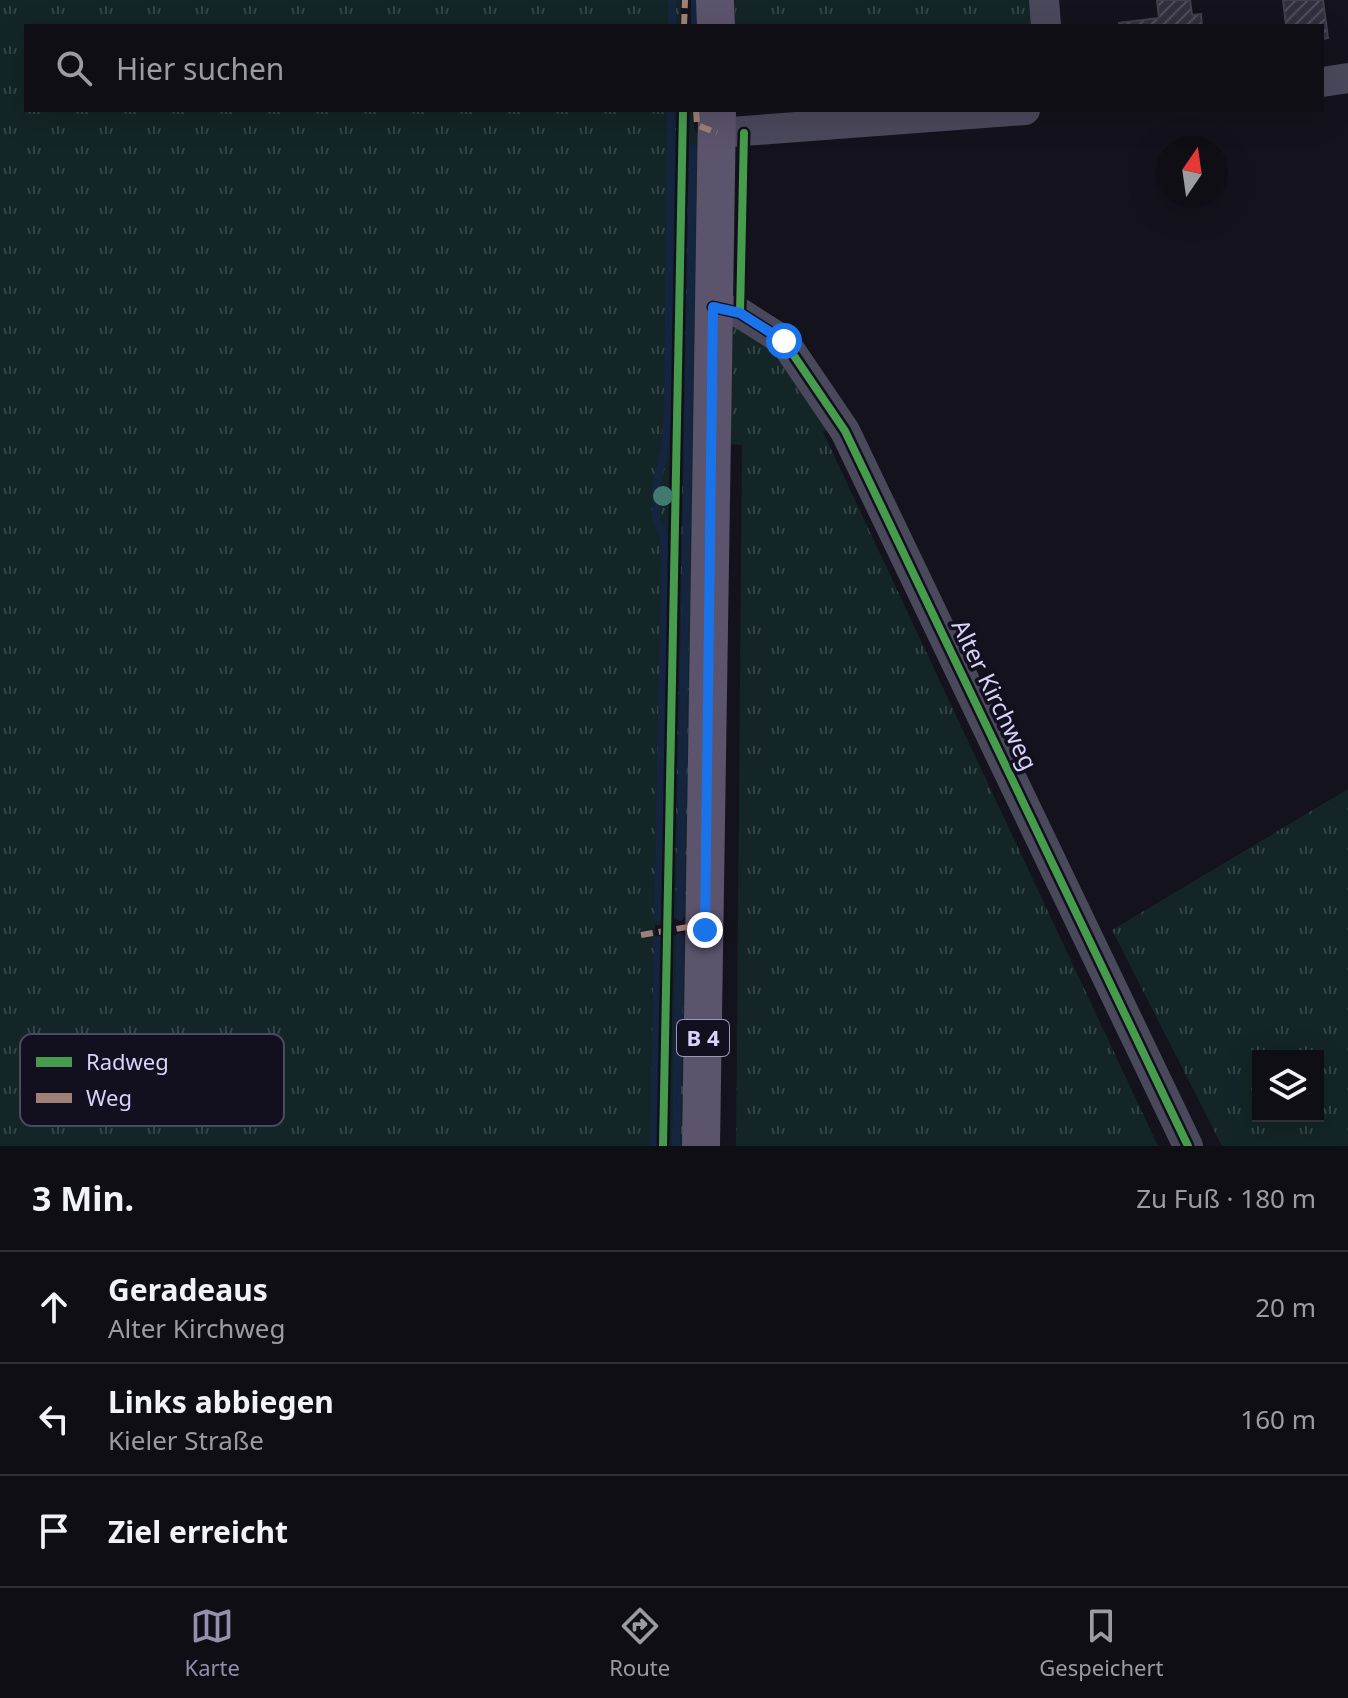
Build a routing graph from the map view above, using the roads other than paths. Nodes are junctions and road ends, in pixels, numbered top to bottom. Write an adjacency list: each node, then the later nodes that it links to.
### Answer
1 (715, 0): 3 (main road)
2 (1044, 0): 4 (street)
3 (716, 24)
4 (1046, 24)
5 (1348, 78): 6 (street)
6 (1324, 82)
7 (974, 112): 8 (street)
8 (717, 122): 9 (main road, B 4)
9 (713, 307): 10 (main road, B 4); 11 (street, Alter Kirchweg)
10 (701, 1146)
11 (1188, 1146)

